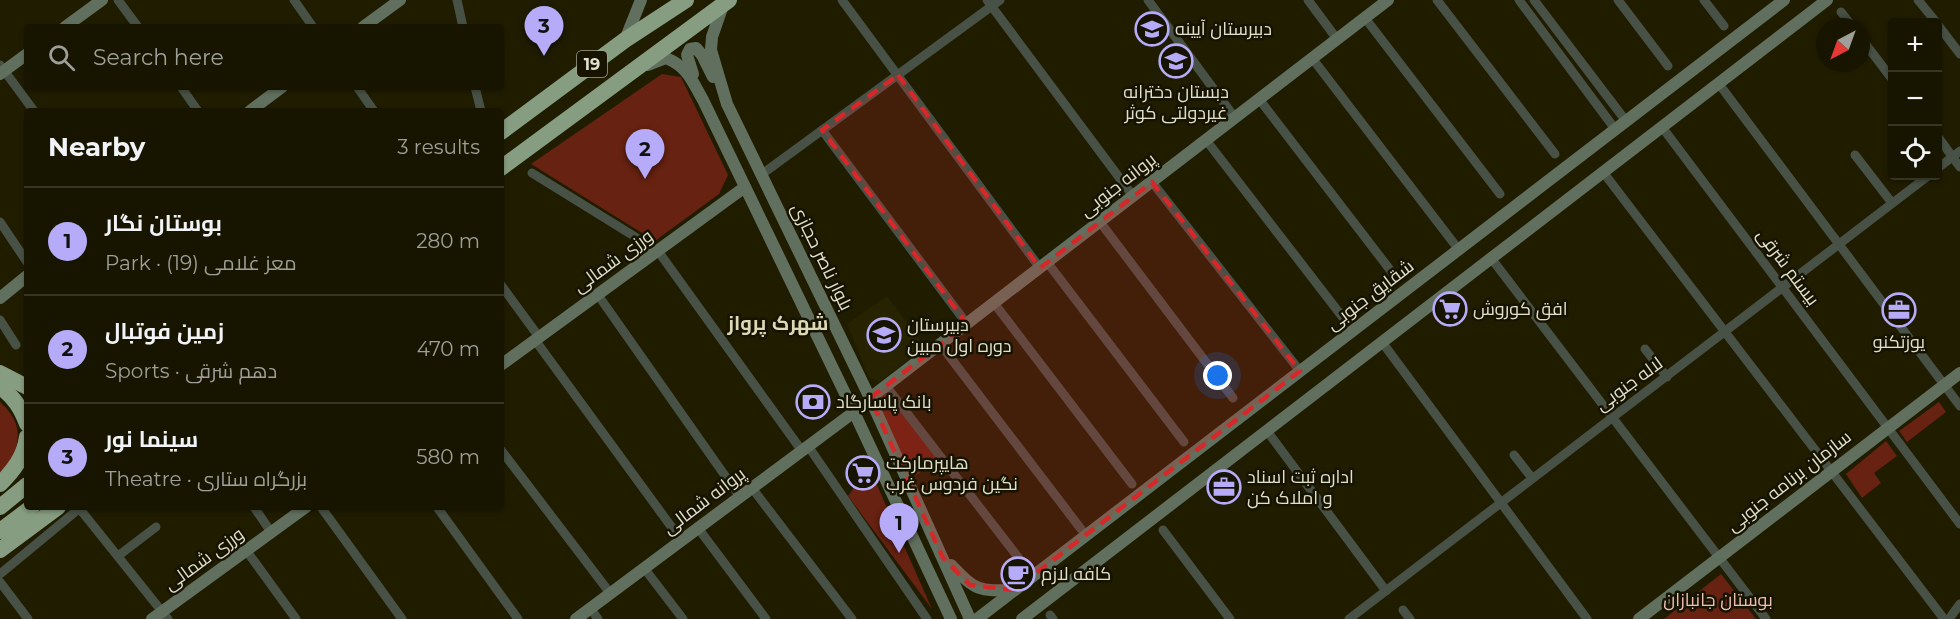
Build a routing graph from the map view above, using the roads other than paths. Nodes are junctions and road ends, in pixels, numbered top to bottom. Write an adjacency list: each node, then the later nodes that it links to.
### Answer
1 (102, 0): 26 (main road)
2 (118, 0): 27 (street)
3 (294, 0): 28 (street)
4 (400, 0): 29 (main road)
5 (457, 0): 30 (street)
6 (641, 0): 34 (main road)
7 (686, 0): 34 (highway, 19)
8 (842, 0): 45 (street)
9 (1148, 0): 60 (street)
10 (1308, 0): 33 (street)
11 (1388, 0): 23 (main road, پروانه جنوبی)
12 (1437, 0): 67 (street)
13 (1520, 0): 39 (street)
14 (1534, 0): 35 (street)
15 (1618, 0): 41 (street)
16 (1704, 0): 31 (street)
17 (1784, 0): 59 (main road, شقایق جنوبی)
18 (1827, 0): 46 (main road)
19 (1918, 0): 25 (street)
20 (726, 2): 43 (highway, 19); 53 (main road, بلوار ناصر حجازی)
21 (993, 2): 45 (street); 80 (street)
22 (1841, 12): 24 (street)
23 (1365, 18): 33 (main road, پروانه جنوبی); 79 (street)
24 (1846, 18)
25 (1932, 18)
26 (69, 24)
27 (136, 24)
28 (311, 24)
29 (367, 24)
30 (462, 24)
31 (1724, 26)
32 (1942, 31): 37 (street)
33 (1337, 39): 40 (main road, پروانه جنوبی)
34 (625, 40): 63 (highway, 19)
35 (1572, 50): 39 (street); 59 (street)
36 (1870, 50): 44 (street)
37 (1960, 54)
38 (24, 56): 42 (main road)
39 (1562, 57): 61 (street)
40 (1312, 58): 51 (main road, پروانه جنوبی); 85 (street)
41 (1668, 66)
42 (1, 70): 54 (street)
43 (630, 72): 52 (main road); 71 (highway, 19)
44 (1888, 73)
45 (898, 75): 64 (street); 89 (street)
46 (1719, 84): 62 (main road); 84 (street)
47 (183, 90): 55 (street)
48 (278, 90): 56 (main road)
49 (359, 90): 57 (street)
50 (477, 90): 58 (street)
51 (1259, 99): 60 (main road, پروانه جنوبی); 90 (street)
52 (704, 100): 53 (main road); 78 (main road)
53 (727, 104): 75 (main road, بلوار ناصر حجازی)
54 (32, 108)
55 (196, 108)
56 (254, 108)
57 (372, 108)
58 (480, 108)
59 (1623, 117): 61 (main road, شقایق جنوبی)
60 (1235, 118): 65 (main road, پروانه جنوبی)
61 (1612, 125): 85 (main road, شقایق جنوبی)
62 (1662, 127): 73 (main road); 93 (street, بیستم شرقی)
63 (504, 130)
64 (822, 130): 75 (street); 101 (street)
65 (1206, 140): 77 (main road, پروانه جنوبی); 99 (street)
66 (1942, 141): 68 (street)
67 (1555, 154)
68 (1956, 154): 70 (street); 72 (street)
69 (1855, 155): 81 (street)
70 (1942, 165)
71 (504, 166)
72 (1960, 167)
73 (1603, 172): 88 (main road); 102 (street)
74 (532, 173): 86 (street)
75 (762, 174): 117 (main road, بلوار ناصر حجازی)
76 (1923, 180): 81 (street, لاله جنوبی)
77 (1152, 182): 80 (main road, پروانه جنوبی); 109 (street)
78 (745, 187): 86 (main road, ورزی شمالی); 120 (main road)
79 (1500, 194)
80 (1133, 196): 83 (main road, پروانه جنوبی)
81 (1892, 203): 84 (street, لاله جنوبی)
82 (0, 222): 87 (street)
83 (1100, 222): 89 (main road, پروانه جنوبی); 118 (street)
84 (1839, 244): 93 (street, لاله جنوبی); 113 (street)
85 (1459, 250): 109 (main road, شقایق جنوبی)
86 (658, 251): 96 (main road, ورزی شمالی); 126 (street)
87 (24, 258)
88 (1491, 258): 104 (main road); 122 (street)
89 (1043, 265): 98 (main road, پروانه جنوبی); 125 (street)
90 (1394, 275)
91 (24, 277): 94 (main road)
92 (24, 278): 97 (main road)
93 (1783, 288): 102 (street, لاله جنوبی); 123 (street, بیستم شرقی)
94 (0, 290)
95 (504, 290): 103 (street)
96 (598, 295): 103 (main road, ورزی شمالی); 136 (street)
97 (0, 298)
98 (994, 303): 101 (main road, پروانه جنوبی); 133 (street)
99 (1344, 319)
100 (0, 320): 106 (street)
101 (967, 324): 105 (main road, پروانه جنوبی)
102 (1725, 332): 112 (street, لاله جنوبی); 130 (street)
103 (537, 339): 108 (main road, ورزی شمالی); 154 (street)
104 (1382, 342): 124 (main road); 137 (street)
105 (940, 344): 115 (main road, پروانه جنوبی); 150 (street)
106 (16, 345)
107 (1646, 349): 112 (street)
108 (504, 363)
109 (1300, 371): 164 (main road, شقایق جنوبی)
110 (1960, 372): 113 (main road, سازمان برنامه جنوبی)
111 (0, 373): 114 (highway)
112 (1667, 377): 122 (street, لاله جنوبی)
113 (1944, 384): 119 (street); 123 (main road, سازمان برنامه جنوبی)
114 (24, 385)
115 (886, 386): 117 (main road, پروانه جنوبی); 160 (street)
116 (0, 387): 121 (highway)
117 (870, 398): 159 (main road, بلوار ناصر حجازی)
118 (1233, 399)
119 (1960, 406)
120 (854, 412): 126 (main road, پروانه شمالی); 181 (main road)
121 (24, 416)
122 (1612, 417): 131 (street, لاله جنوبی); 158 (street)
123 (1888, 427): 130 (main road, سازمان برنامه جنوبی); 147 (street, بیستم شرقی)
124 (1267, 431): 165 (street); 184 (main road)
125 (1184, 442)
126 (805, 449): 135 (main road, پروانه شمالی); 180 (street)
127 (24, 450): 132 (highway)
128 (504, 454): 166 (street)
129 (1514, 455): 131 (street)
130 (1832, 471): 158 (main road, سازمان برنامه جنوبی); 191 (street)
131 (1532, 478): 137 (street, لاله جنوبی)
132 (0, 484)
133 (1132, 484)
134 (24, 487): 138 (highway)
135 (752, 488): 136 (main road, پروانه شمالی); 179 (street)
136 (740, 496): 149 (main road, پروانه شمالی)
137 (1500, 502): 165 (street, لاله جنوبی); 188 (street)
138 (0, 507)
139 (28, 510): 151 (highway)
140 (54, 510): 155 (highway)
141 (78, 510): 162 (street)
142 (82, 510): 157 (street)
143 (256, 510): 153 (street)
144 (302, 510): 153 (main road, ورزی شمالی)
145 (323, 510): 173 (street)
146 (439, 510): 174 (street)
147 (1960, 524)
148 (156, 527): 157 (street)
149 (698, 528): 154 (main road, پروانه شمالی); 178 (street)
150 (1081, 529)
151 (0, 531)
152 (1163, 531): 185 (street)
153 (272, 532): 156 (main road, ورزی شمالی)
154 (681, 540): 161 (main road, پروانه شمالی)
155 (0, 550)
156 (246, 550): 170 (main road, ورزی شمالی); 172 (street)
157 (118, 556): 170 (street)
158 (1719, 557): 189 (main road, سازمان برنامه جنوبی); 190 (street)
159 (944, 558): 164 (main road); 182 (main road, بلوار ناصر حجازی)
160 (1024, 566)
161 (644, 568): 166 (main road, پروانه شمالی); 177 (street)
162 (0, 574)
163 (0, 582): 171 (street)
164 (1014, 590): 183 (main road, شقایق جنوبی)
165 (1386, 591): 186 (street, لاله جنوبی)
166 (610, 593): 168 (main road, پروانه شمالی)
167 (1960, 604): 191 (street)
168 (590, 609): 175 (main road, پروانه شمالی); 176 (street)
169 (1404, 610): 187 (street)
170 (161, 616)
171 (28, 619)
172 (296, 619)
173 (402, 619)
174 (518, 619)
175 (576, 619)
176 (598, 619)
177 (683, 619)
178 (766, 619)
179 (852, 619)
180 (927, 619)
181 (951, 619)
182 (970, 619)
183 (977, 619)
184 (1022, 619)
185 (1230, 619)
186 (1349, 619)
187 (1410, 619)
188 (1587, 619)
189 (1639, 619)
190 (1766, 619)
191 (1946, 619)

